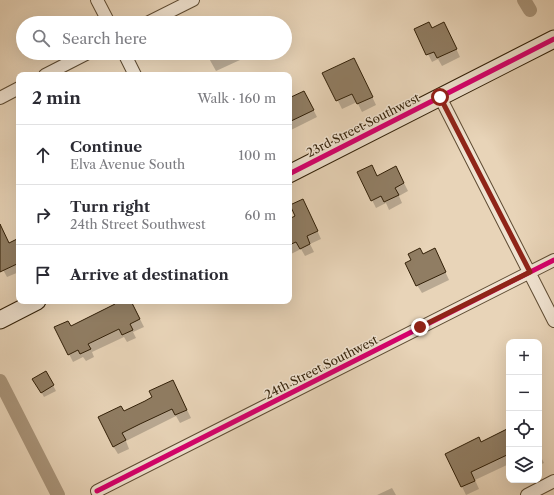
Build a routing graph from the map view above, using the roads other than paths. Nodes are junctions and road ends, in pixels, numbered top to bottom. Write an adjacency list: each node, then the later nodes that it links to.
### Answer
1 (97, 0): 3 (street)
2 (193, 0): 4 (street)
3 (105, 16)
4 (161, 16)
5 (554, 39): 11 (street, 23rd Street Southwest)
6 (74, 60): 8 (street)
7 (128, 60): 9 (street)
8 (51, 72)
9 (134, 72)
10 (16, 90): 12 (street)
11 (440, 97): 13 (street, 23rd Street Southwest); 15 (street)
12 (0, 98)
13 (292, 172)
14 (554, 260): 15 (street, 24th Street Southwest)
15 (530, 272): 18 (street); 20 (street, 24th Street Southwest)
16 (31, 304): 17 (street)
17 (0, 320)
18 (554, 321)
19 (554, 481): 21 (street)
20 (97, 491)
21 (527, 495)

